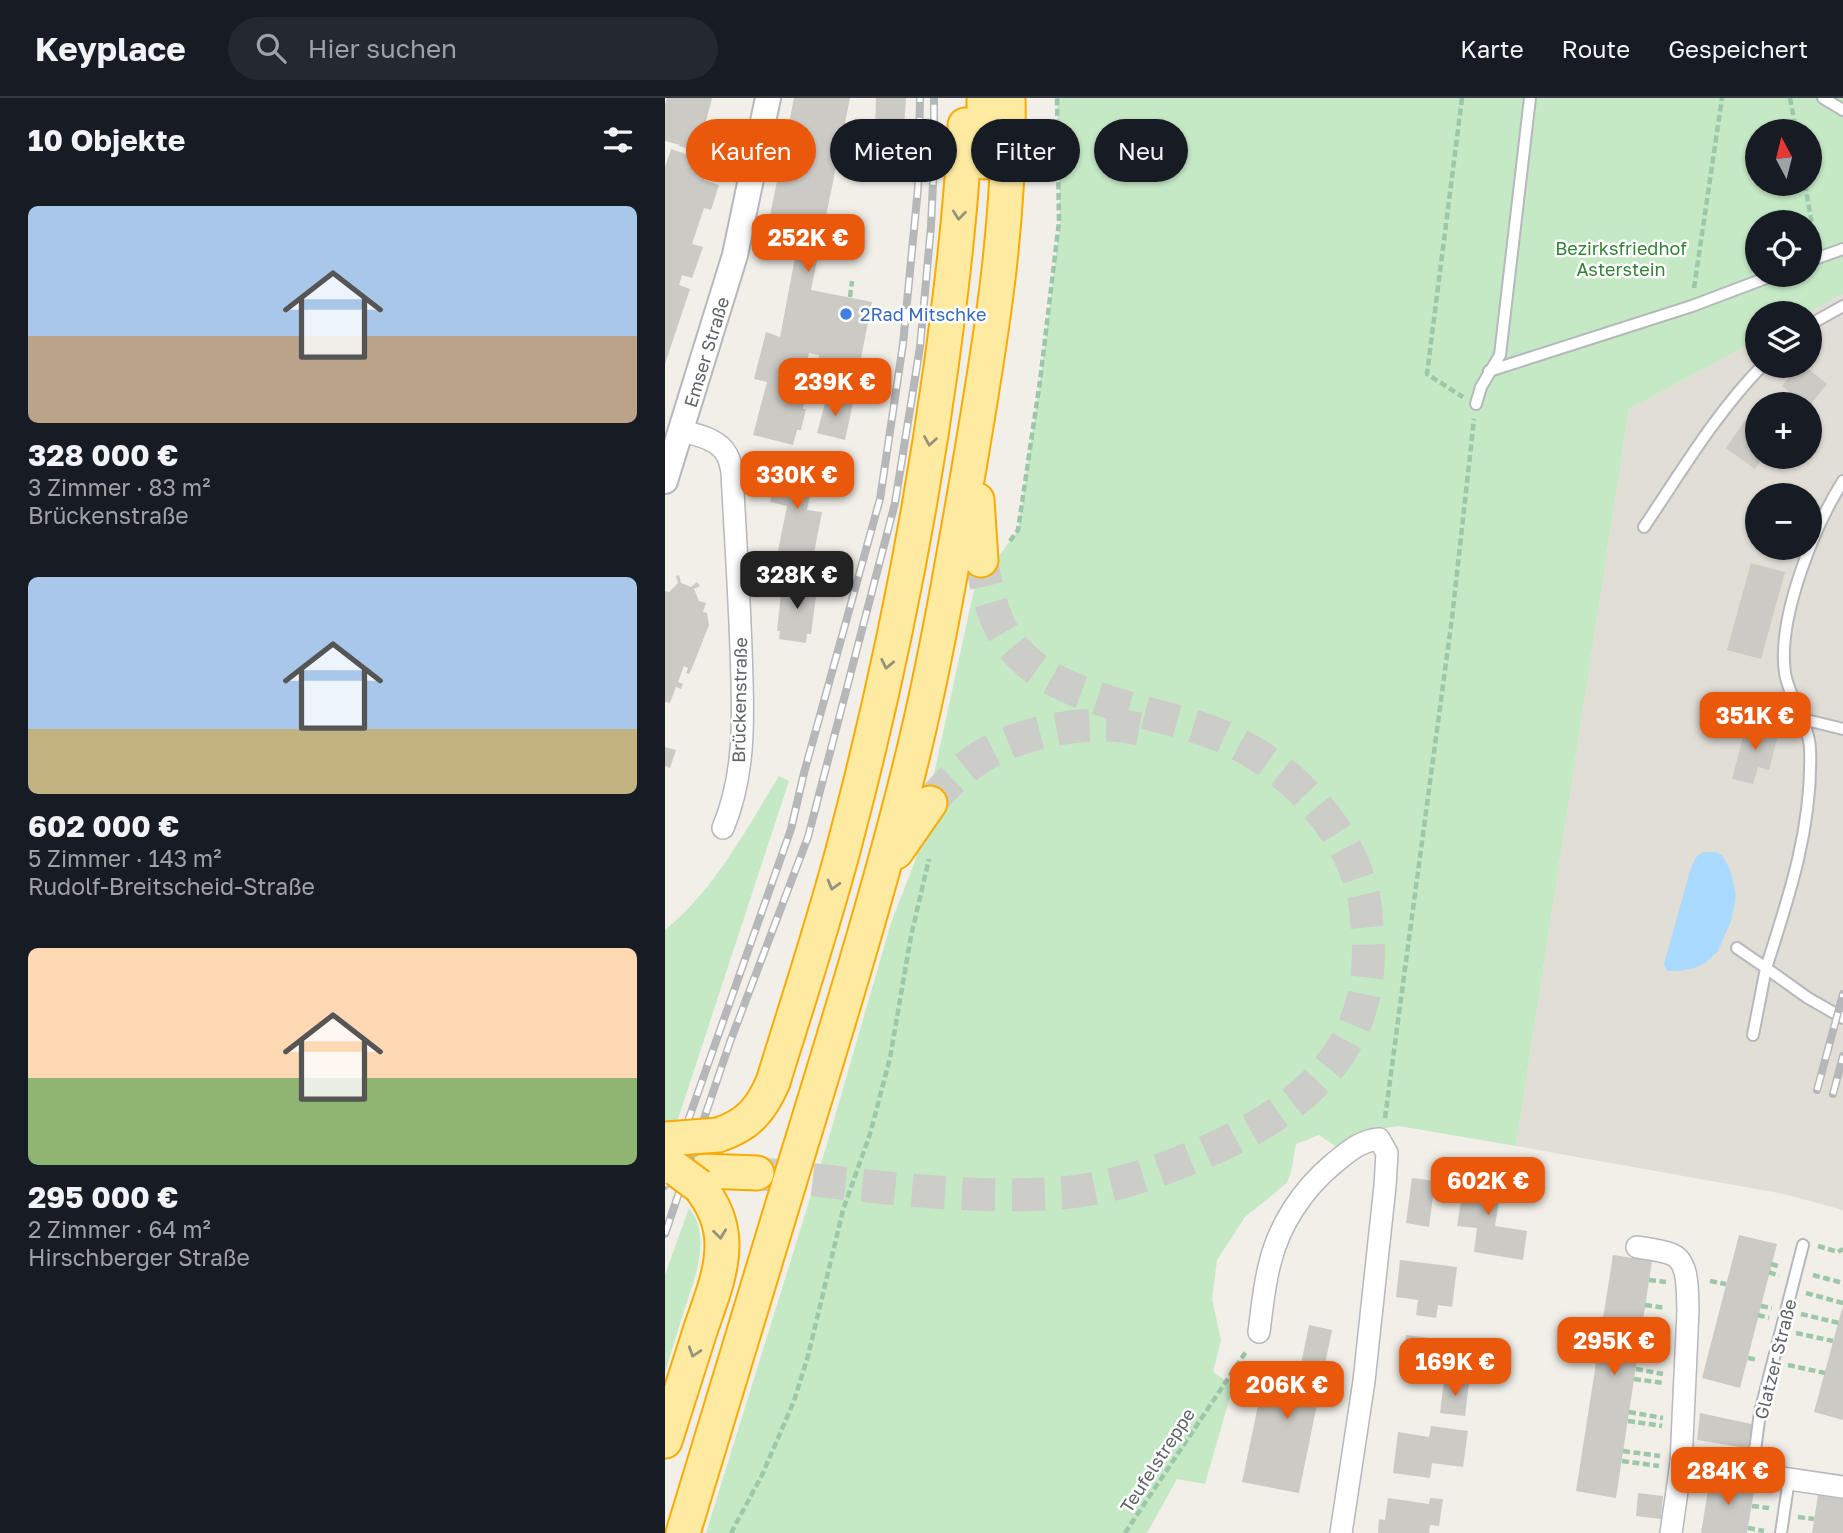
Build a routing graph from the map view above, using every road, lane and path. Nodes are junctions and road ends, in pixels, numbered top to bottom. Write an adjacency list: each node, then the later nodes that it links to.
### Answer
1 (768, 98): 24 (street, Emser Straße)
2 (966, 98): 40 (highway, one-way to 40)
3 (984, 98): 64 (highway)
4 (1008, 98): 23 (highway)
5 (1462, 98): 22 (path)
6 (1530, 98): 20 (lane)
7 (1722, 98): 17 (path)
8 (1790, 98): 11 (path)
9 (1823, 98): 10 (lane)
10 (1843, 110)
11 (1794, 119)
12 (1843, 249): 13 (lane)
13 (1822, 257)
14 (852, 281): 16 (path)
15 (1745, 286): 17 (lane)
16 (850, 298)
17 (1692, 306): 20 (lane)
18 (1843, 306): 19 (lane)
19 (1822, 318)
20 (1489, 371): 22 (lane)
21 (1751, 378): 27 (lane)
22 (1476, 404): 39 (path)
23 (978, 413): 28 (highway); 33 (highway)
24 (681, 431): 25 (street, Emser Straße); 32 (street, Brückenstraße)
25 (665, 481)
26 (1843, 481): 29 (lane)
27 (1644, 527)
28 (981, 560)
29 (1802, 719): 30 (lane); 35 (lane)
30 (1843, 729)
31 (930, 803): 33 (highway)
32 (723, 828)
33 (881, 878): 65 (highway)
34 (1737, 948): 35 (lane)
35 (1766, 968): 36 (lane); 37 (lane)
36 (1843, 1018)
37 (1753, 1035)
38 (665, 1139): 40 (highway, bridge)
39 (1379, 1139): 50 (street); 67 (street)
40 (696, 1160): 41 (highway); 57 (highway, one-way to 57)
41 (759, 1164)
42 (1803, 1245): 44 (path); 45 (lane, Glatzer Straße)
43 (1637, 1247): 56 (street)
44 (1843, 1249)
45 (1792, 1290): 46 (path); 47 (lane, Glatzer Straße)
46 (1843, 1303)
47 (1786, 1310): 48 (path); 49 (lane, Glatzer Straße)
48 (1839, 1322)
49 (1781, 1330): 51 (path); 52 (lane, Glatzer Straße)
50 (1259, 1332): 66 (path, Teufelstreppe)
51 (1833, 1341)
52 (1773, 1362): 53 (path); 61 (lane, Glatzer Straße)
53 (1825, 1373)
54 (1629, 1412): 56 (path)
55 (1628, 1422): 56 (path)
56 (1683, 1425): 60 (street)
57 (665, 1441)
58 (1623, 1451): 60 (path)
59 (1622, 1461): 60 (path)
60 (1681, 1463): 61 (street); 68 (street)
61 (1752, 1474): 62 (street)
62 (1789, 1479): 63 (street); 69 (lane)
63 (1843, 1487)
64 (665, 1519)
65 (683, 1533)
66 (1125, 1533)
67 (1341, 1533)
68 (1671, 1533)
69 (1781, 1533)

